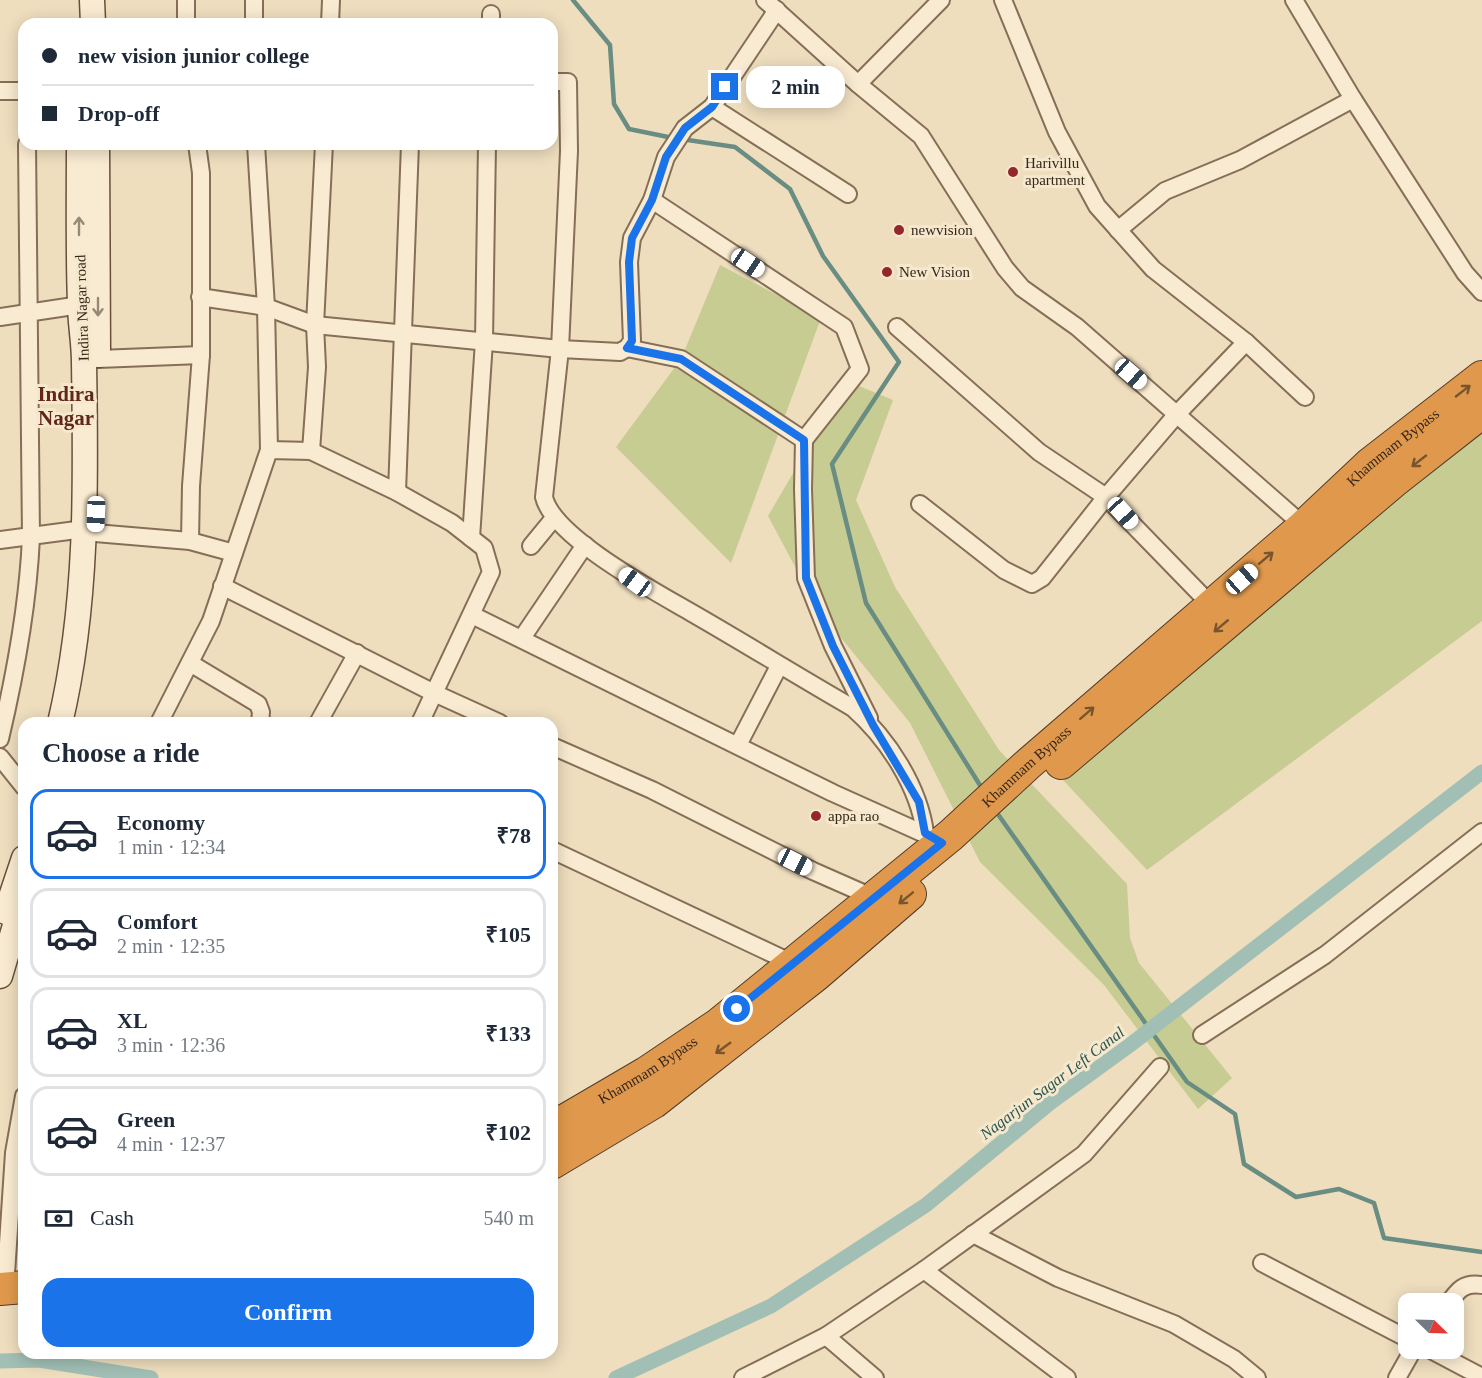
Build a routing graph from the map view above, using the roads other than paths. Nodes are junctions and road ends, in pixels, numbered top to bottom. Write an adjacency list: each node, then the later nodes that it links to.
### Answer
1 (76, 0): 10 (street)
2 (92, 0): 11 (street)
3 (186, 0): 12 (street)
4 (254, 0): 13 (street)
5 (331, 0): 14 (street)
6 (941, 0): 16 (street)
7 (1003, 0): 31 (street)
8 (1294, 0): 19 (street)
9 (771, 5): 16 (street); 20 (street)
10 (76, 18)
11 (93, 18)
12 (186, 18)
13 (254, 18)
14 (330, 18)
15 (558, 82): 44 (street)
16 (858, 84): 50 (street)
17 (0, 91): 18 (street)
18 (18, 91)
19 (1353, 99): 31 (street); 32 (street)
20 (712, 107): 29 (street); 30 (street)
21 (27, 150): 36 (street)
22 (79, 150): 34 (street, Indira Nagar road, one-way to 22)
23 (97, 150): 46 (street, Indira Nagar road, one-way to 46)
24 (198, 150): 33 (street)
25 (256, 150): 35 (street)
26 (324, 150): 38 (street)
27 (410, 150): 40 (street)
28 (488, 150): 41 (street)
29 (848, 194)
30 (652, 200): 43 (street); 51 (street)
31 (1118, 230): 42 (street)
32 (1482, 292)
33 (200, 297): 35 (street); 45 (street)
34 (80, 305): 36 (street); 59 (street, Indira Nagar road)
35 (266, 307): 38 (street); 52 (street)
36 (27, 315): 37 (street); 60 (street)
37 (0, 317)
38 (315, 325): 40 (street); 53 (street)
39 (897, 327): 55 (street)
40 (401, 335): 41 (street); 54 (street)
41 (484, 341): 44 (street); 61 (street)
42 (1246, 342): 48 (street); 50 (street)
43 (627, 348): 44 (street); 51 (street)
44 (561, 349): 57 (street)
45 (201, 355): 46 (street); 63 (street)
46 (98, 359): 59 (street, Indira Nagar road)
47 (1482, 376): 58 (highway, Khammam Bypass, one-way to 47)
48 (1305, 397)
49 (1482, 412): 87 (highway, Khammam Bypass, one-way to 87)
50 (1177, 414): 55 (street); 58 (street)
51 (804, 440): 82 (street)
52 (269, 450): 53 (street); 66 (street)
53 (311, 451): 54 (street)
54 (397, 492): 61 (street)
55 (1106, 497): 56 (street); 68 (street)
56 (920, 504)
57 (554, 518): 64 (street); 65 (street)
58 (1304, 526): 68 (highway, Khammam Bypass, one-way to 58)
59 (90, 531): 60 (street); 63 (street); 75 (street, Indira Nagar road); 76 (street, Indira Nagar road)
60 (31, 537): 62 (street); 83 (street)
61 (471, 538): 69 (street)
62 (0, 540)
63 (190, 541): 66 (street)
64 (585, 545): 70 (street); 73 (street)
65 (531, 546)
66 (234, 553): 67 (street)
67 (222, 586): 71 (street); 72 (street)
68 (1211, 605): 87 (highway, Khammam Bypass, one-way to 68)
69 (472, 615): 70 (street); 74 (street)
70 (522, 638): 84 (street)
71 (357, 653): 74 (street); 79 (street)
72 (190, 663): 77 (street); 78 (street)
73 (779, 666): 82 (street); 84 (street)
74 (434, 693): 80 (street); 81 (street)
75 (61, 717)
76 (74, 717)
77 (162, 717)
78 (261, 717)
79 (321, 717)
80 (423, 717)
81 (487, 717)
82 (873, 725): 90 (street)
83 (0, 739)
84 (738, 745): 90 (street)
85 (558, 751): 93 (street)
86 (0, 757): 88 (street)
87 (1033, 774): 90 (highway, Khammam Bypass)
88 (18, 780)
89 (1482, 832): 98 (street)
90 (946, 840): 93 (highway, Khammam Bypass); 102 (highway, Khammam Bypass, one-way to 102)
91 (558, 853): 96 (street)
92 (18, 877): 95 (street)
93 (872, 897): 96 (highway, Khammam Bypass)
94 (18, 915): 97 (street)
95 (0, 934)
96 (792, 963): 100 (highway, Khammam Bypass)
97 (0, 976)
98 (1202, 1035)
99 (1160, 1067): 103 (street)
100 (558, 1124)
101 (18, 1130): 108 (street)
102 (558, 1159)
103 (974, 1234): 105 (street); 117 (street)
104 (1262, 1263): 109 (street)
105 (924, 1270): 110 (street); 116 (street)
106 (1482, 1285): 107 (street)
107 (1456, 1293)
108 (11, 1296)
109 (1398, 1334)
110 (826, 1336): 114 (street); 115 (street)
111 (1407, 1359): 118 (street)
112 (1448, 1359): 113 (street)
113 (1482, 1377)
114 (743, 1378)
115 (875, 1378)
116 (1066, 1378)
117 (1257, 1378)
118 (1396, 1378)

